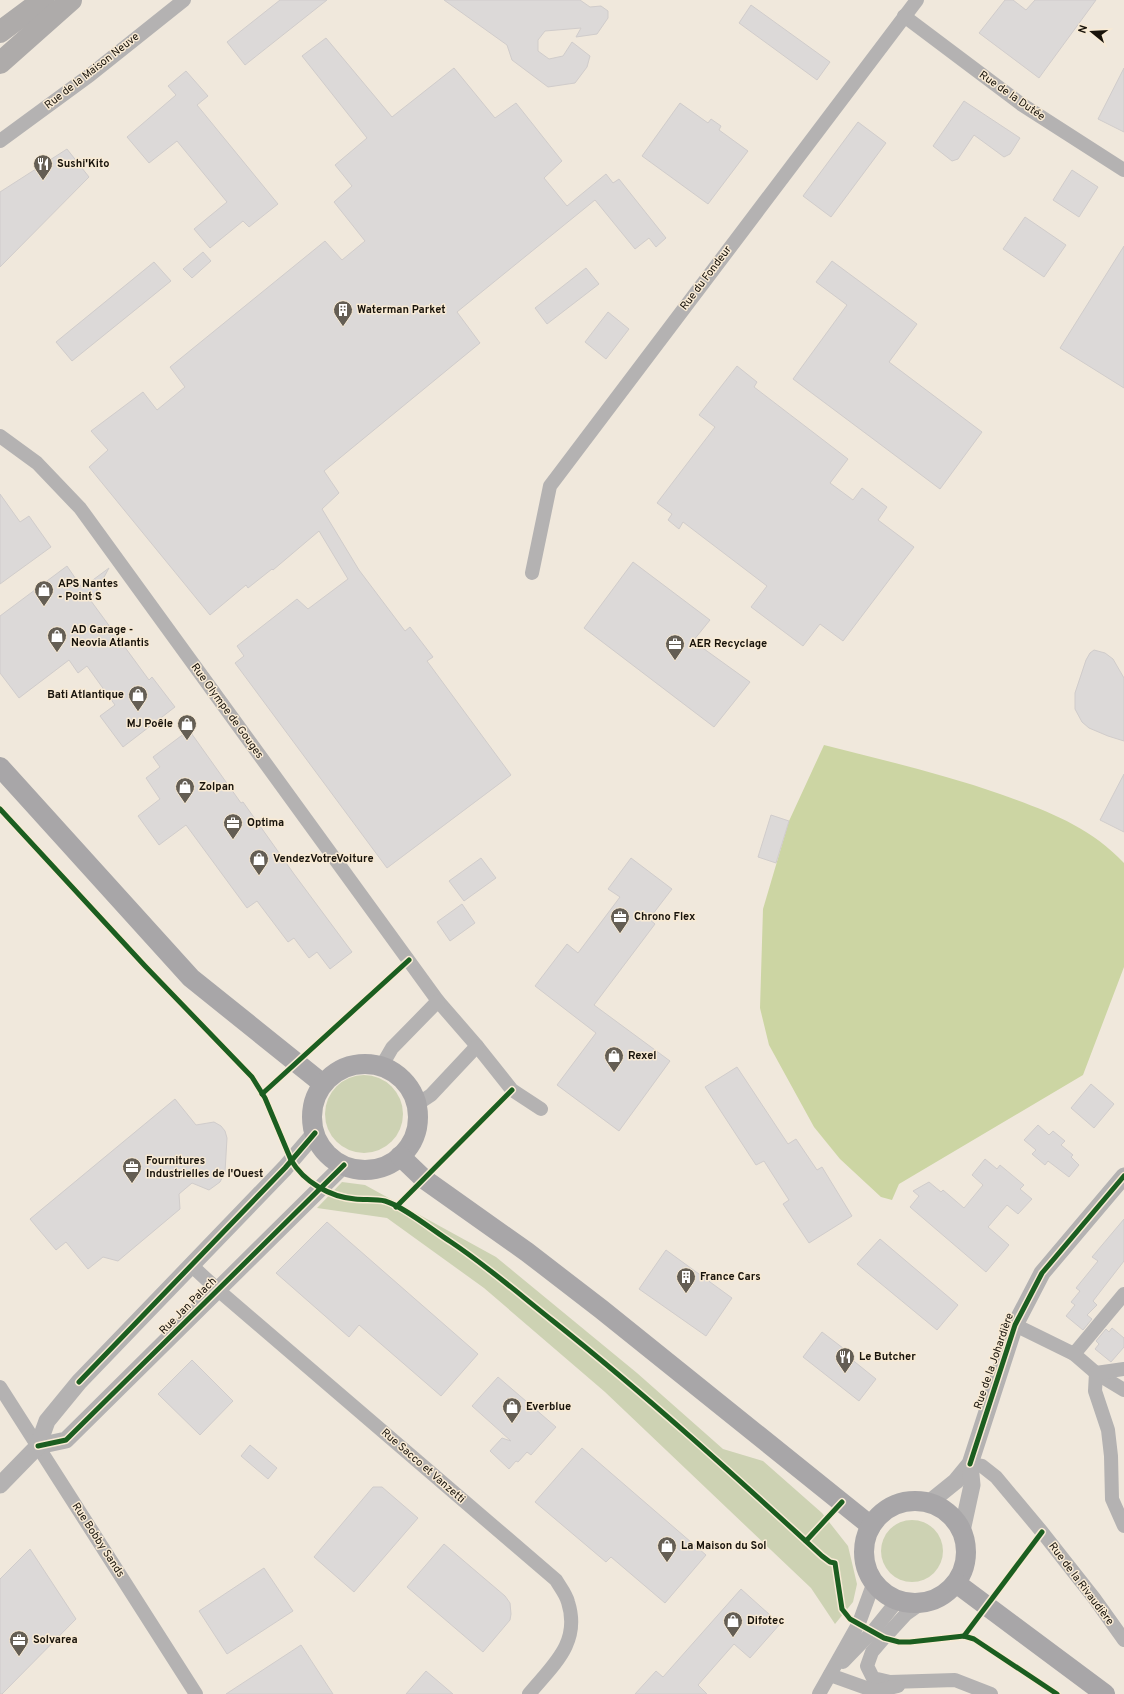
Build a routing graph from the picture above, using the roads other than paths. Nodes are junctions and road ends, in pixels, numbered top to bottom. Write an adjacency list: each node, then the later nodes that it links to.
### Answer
1 (43, 0): 6 (highway)
2 (71, 0): 7 (highway)
3 (184, 0): 8 (street, Rue de la Maison Neuve)
4 (916, 0): 5 (street, Rue du Fondeur)
5 (904, 16): 9 (street, Rue de la Dutée); 11 (street, Rue du Fondeur)
6 (0, 32)
7 (0, 63)
8 (0, 141)
9 (1124, 170)
10 (0, 436): 13 (street, Rue Olympe de Gouges)
11 (532, 573)
12 (0, 767): 16 (main road)
13 (438, 1001): 14 (street, Rue Olympe de Gouges); 15 (street)
14 (478, 1046): 17 (street); 18 (street, Rue Olympe de Gouges)
15 (382, 1067): 16 (main road); 17 (main road)
16 (323, 1084): 19 (main road)
17 (416, 1105): 20 (main road)
18 (541, 1109)
19 (315, 1133): 21 (main road); 23 (street)
20 (400, 1156): 21 (main road); 36 (main road)
21 (344, 1165): 24 (street, Rue Jan Palach)
22 (1124, 1176): 26 (street, Rue de la Johardière)
23 (191, 1265): 24 (street, Rue Sacco et Vanzetti); 32 (street)
24 (218, 1290): 32 (street, Rue Jan Palach); 47 (street, Rue Sacco et Vanzetti)
25 (1123, 1296): 27 (street)
26 (1015, 1324): 27 (street); 33 (street, Rue de la Johardière)
27 (1074, 1354): 29 (street)
28 (1124, 1369): 29 (street)
29 (1096, 1373): 31 (street); 37 (street)
30 (0, 1387): 32 (street, Rue Bobby Sands)
31 (1124, 1390)
32 (38, 1446): 34 (street); 46 (street, Rue Bobby Sands)
33 (970, 1464): 35 (street, Rue de la Johardière); 38 (street, Rue de la Johardière); 43 (street, Rue de la Rivaudière)
34 (0, 1485)
35 (930, 1502): 36 (main road); 38 (main road)
36 (871, 1526): 39 (main road)
37 (1124, 1526)
38 (962, 1531): 40 (main road)
39 (874, 1582): 41 (main road); 44 (street)
40 (956, 1582): 42 (main road); 50 (main road)
41 (898, 1600): 42 (main road); 44 (street)
42 (923, 1602): 45 (street)
43 (1124, 1640)
44 (830, 1675): 45 (street); 48 (street)
45 (912, 1681): 49 (street)
46 (196, 1694)
47 (529, 1694)
48 (819, 1694)
49 (991, 1694)
50 (1105, 1694)

